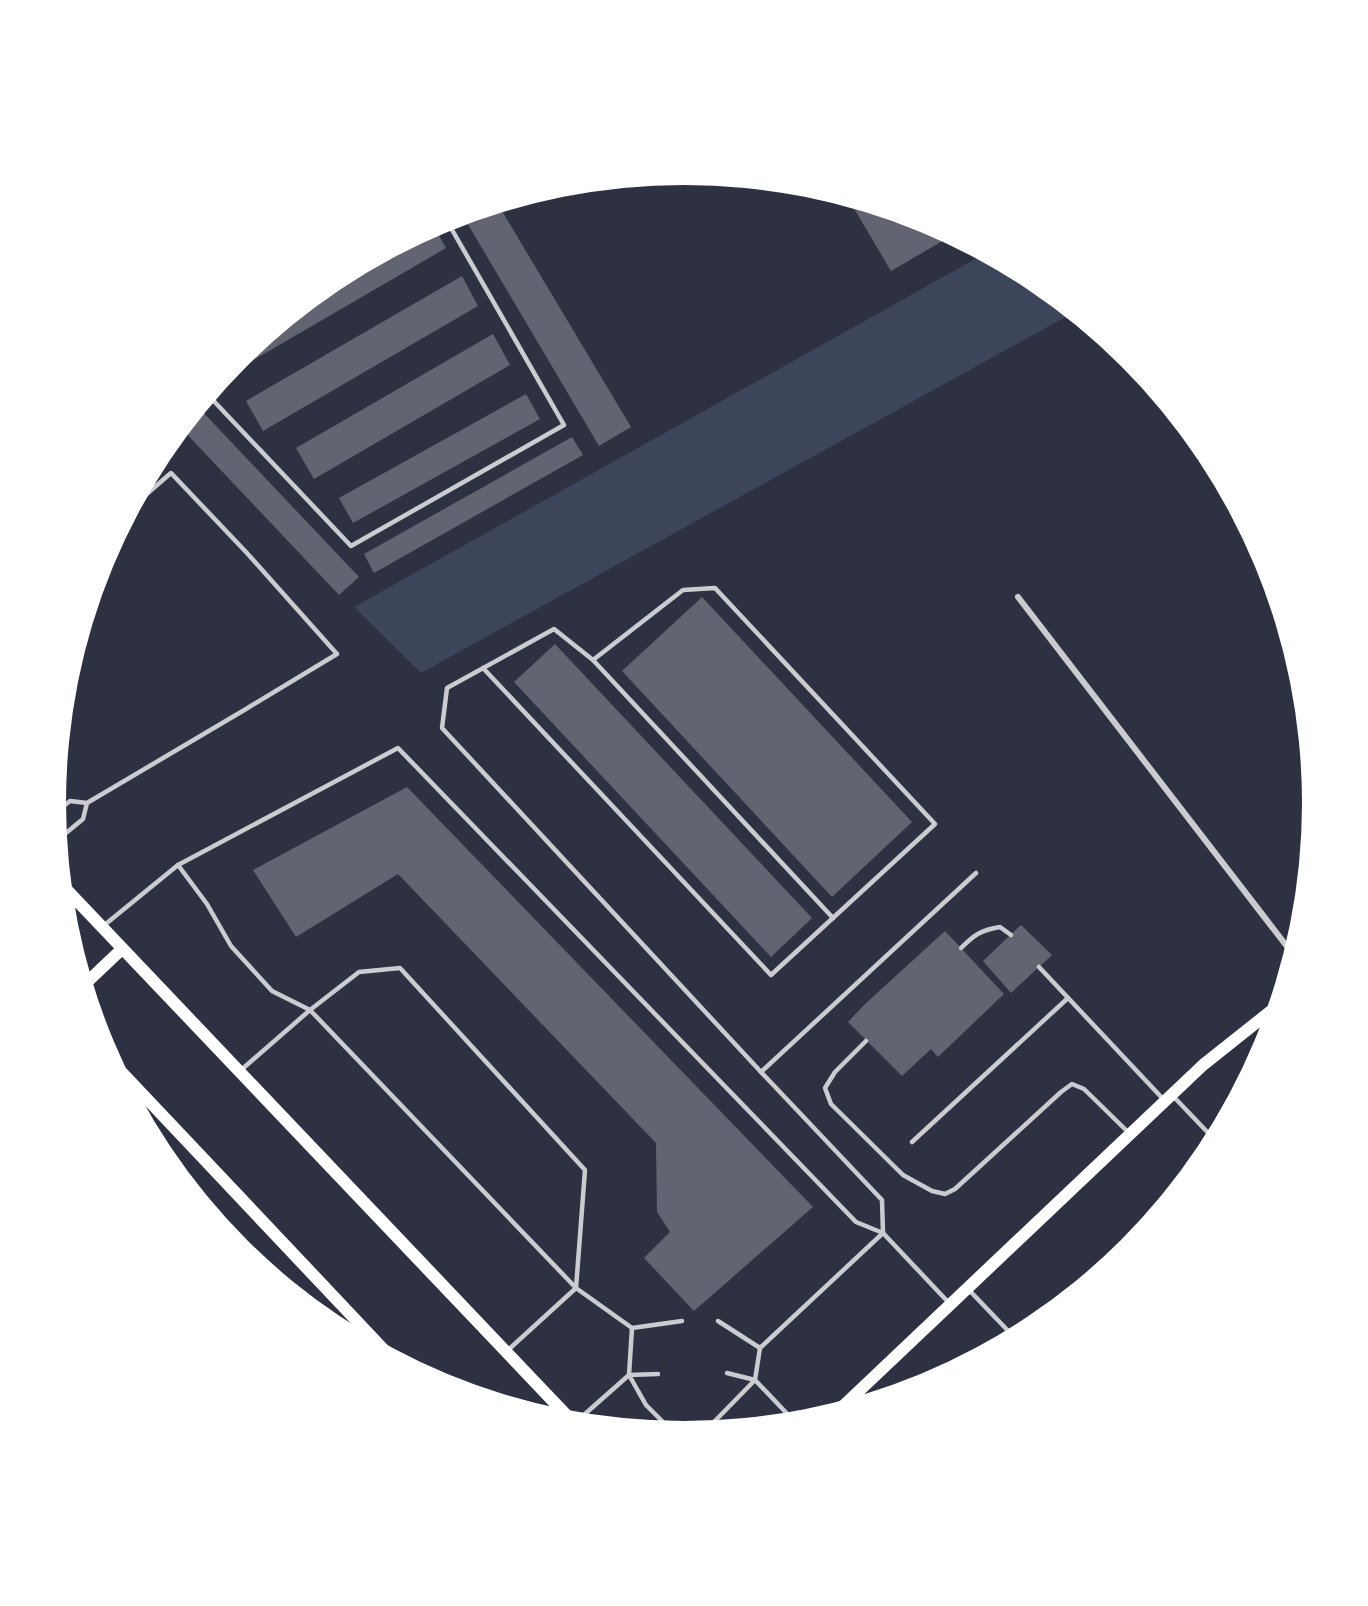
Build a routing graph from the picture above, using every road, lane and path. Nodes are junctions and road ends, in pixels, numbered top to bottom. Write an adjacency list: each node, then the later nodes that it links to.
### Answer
1 (452, 230): 2 (lane)
2 (214, 402)
3 (152, 490): 7 (lane)
4 (1018, 597): 16 (street)
5 (593, 660): 6 (lane); 13 (lane); 13 (lane)
6 (483, 668): 13 (lane); 26 (lane)
7 (87, 803): 8 (lane); 9 (lane)
8 (66, 804)
9 (67, 832)
10 (178, 865): 14 (lane); 22 (lane); 32 (lane)
11 (976, 873): 26 (lane)
12 (73, 897): 14 (main road)
13 (833, 918)
14 (102, 927): 18 (main road)
15 (1011, 935): 17 (lane)
16 (1285, 944)
17 (961, 948)
18 (122, 949): 20 (main road); 25 (main road)
19 (1039, 967): 21 (lane)
20 (92, 978)
21 (1068, 998): 28 (lane); 31 (lane)
22 (310, 1010): 25 (lane); 33 (lane); 33 (lane)
23 (1263, 1017): 28 (main road)
24 (866, 1041): 30 (lane)
25 (239, 1072): 42 (main road)
26 (761, 1072): 32 (lane)
27 (136, 1087): 40 (main road)
28 (1168, 1098): 29 (lane); 30 (main road)
29 (1206, 1132)
30 (1130, 1134): 34 (main road)
31 (912, 1142)
32 (883, 1233): 35 (lane); 41 (lane)
33 (576, 1288): 38 (lane); 42 (lane)
34 (968, 1288): 35 (main road); 39 (lane)
35 (951, 1305): 47 (main road)
36 (682, 1321): 38 (lane)
37 (718, 1321): 41 (lane)
38 (632, 1328): 45 (lane)
39 (1007, 1329)
40 (367, 1333)
41 (760, 1348): 46 (lane)
42 (506, 1352): 48 (main road)
43 (727, 1373): 46 (lane)
44 (658, 1374): 45 (lane)
45 (629, 1375): 50 (lane); 51 (lane)
46 (755, 1380): 49 (lane); 52 (lane)
47 (852, 1397)
48 (560, 1408)
49 (786, 1412)
50 (586, 1413)
51 (661, 1420)
52 (717, 1420)

